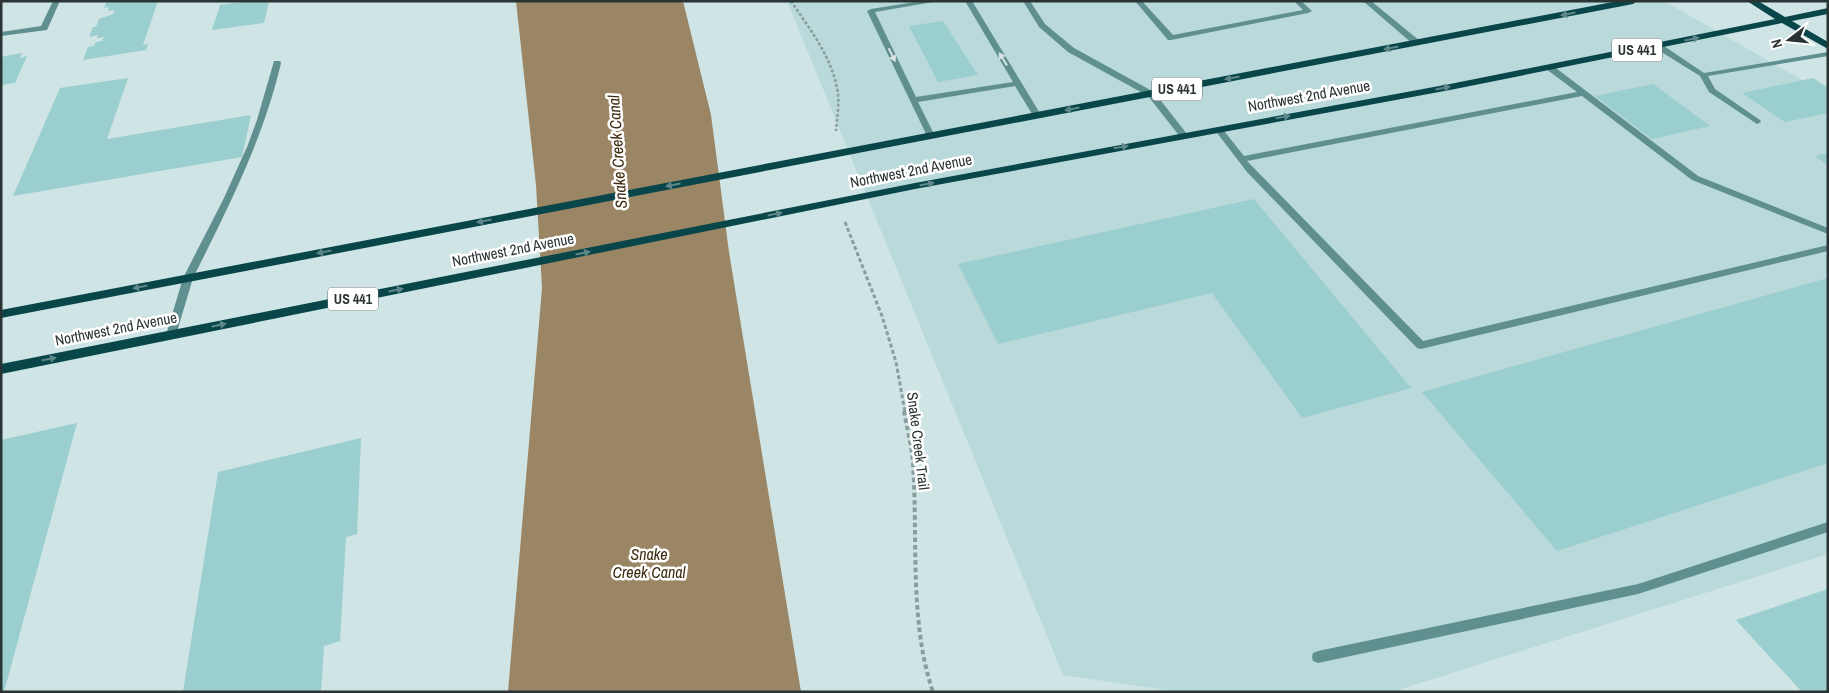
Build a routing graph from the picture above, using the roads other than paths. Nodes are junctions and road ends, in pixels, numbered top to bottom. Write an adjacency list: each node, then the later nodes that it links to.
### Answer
1 (57, 1): 14 (street)
2 (880, 1): 11 (street)
3 (936, 1): 11 (street)
4 (968, 1): 22 (street, one-way to 4)
5 (1026, 1): 24 (street)
6 (1138, 1): 7 (street)
7 (1298, 1)
8 (1366, 1): 15 (street)
9 (1633, 1): 15 (main road, Northwest 2nd Avenue / US 441, one-way to 15)
10 (1751, 1): 13 (main road)
11 (871, 11): 25 (street, one-way to 25)
12 (1828, 12): 13 (main road, Northwest 2nd Avenue / US 441)
13 (1784, 20): 16 (main road, Northwest 2nd Avenue / US 441, one-way to 13); 17 (main road)
14 (1, 34)
15 (1417, 43): 24 (main road, Northwest 2nd Avenue / US 441, one-way to 24)
16 (1658, 46): 20 (main road, Northwest 2nd Avenue / US 441); 21 (street)
17 (1828, 46)
18 (1828, 54): 21 (street)
19 (277, 63): 34 (street)
20 (1549, 67): 23 (street); 28 (main road, Northwest 2nd Avenue / US 441, one-way to 20)
21 (1703, 75): 27 (street)
22 (1018, 83): 25 (street); 26 (street)
23 (1585, 93): 31 (street); 32 (street)
24 (1151, 94): 26 (main road, Northwest 2nd Avenue / US 441, one-way to 26); 30 (street)
25 (914, 100): 29 (street)
26 (1037, 115): 29 (main road, Northwest 2nd Avenue / US 441)
27 (1757, 122)
28 (1218, 130): 30 (main road, Northwest 2nd Avenue / US 441); 31 (street)
29 (931, 136): 34 (main road, Northwest 2nd Avenue / US 441, one-way to 34)
30 (1184, 136): 36 (main road, Northwest 2nd Avenue / US 441, one-way to 30)
31 (1242, 159): 33 (street)
32 (1828, 231)
33 (1828, 248)
34 (188, 278): 35 (main road, Northwest 2nd Avenue / US 441, one-way to 35); 36 (street)
35 (1, 314)
36 (171, 335): 37 (main road, Northwest 2nd Avenue / US 441, one-way to 36)
37 (1, 369)
38 (1828, 527): 39 (street)
39 (1318, 657)

